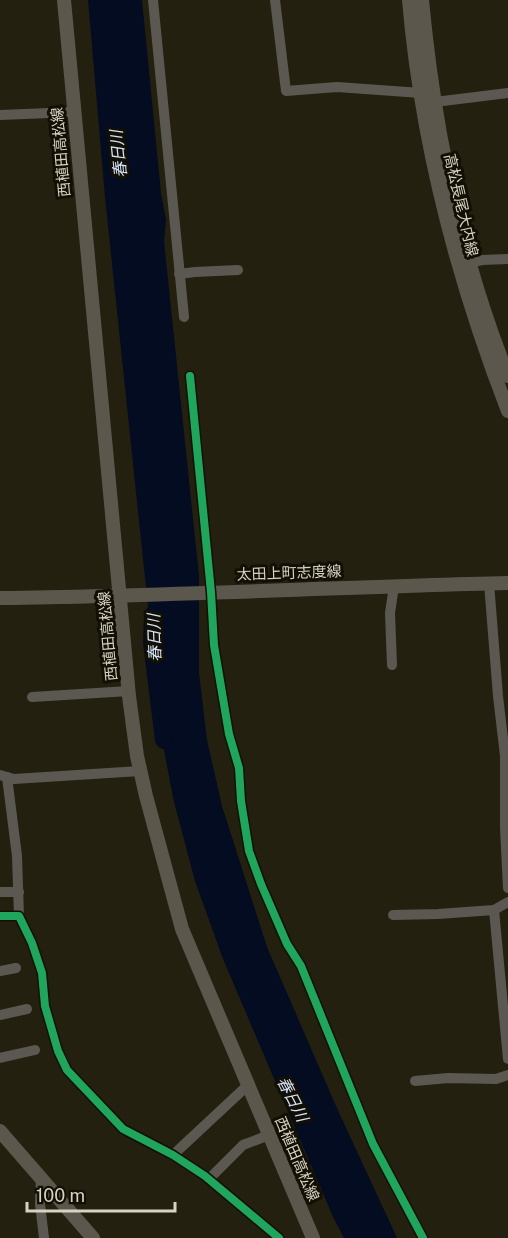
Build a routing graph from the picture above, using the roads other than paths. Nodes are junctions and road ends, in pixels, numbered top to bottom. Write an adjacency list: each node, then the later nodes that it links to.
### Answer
1 (63, 0): 9 (main road, 西植田高松線)
2 (153, 0): 14 (street)
3 (275, 0): 6 (street)
4 (409, 0): 6 (main road, 高松長尾大内線)
5 (422, 0): 8 (main road, 高松長尾大内線)
6 (421, 93): 8 (street); 12 (main road, 高松長尾大内線)
7 (508, 93): 8 (street)
8 (435, 102): 12 (main road, 高松長尾大内線)
9 (73, 112): 10 (street); 23 (main road, 西植田高松線)
10 (0, 115)
11 (508, 259): 12 (street)
12 (464, 264): 17 (main road, 高松長尾大内線); 18 (main road, 高松長尾大内線)
13 (238, 270): 14 (street)
14 (179, 274): 15 (street)
15 (184, 317)
16 (190, 376): 22 (street)
17 (508, 376)
18 (508, 411)
19 (489, 583): 20 (main road, 太田上町志度線); 21 (main road, 太田上町志度線); 30 (street)
20 (508, 583)
21 (394, 586): 22 (main road, 太田上町志度線); 25 (street)
22 (209, 592): 23 (main road, 太田上町志度線); 57 (street)
23 (127, 597): 24 (main road, 太田上町志度線); 26 (main road, 西植田高松線)
24 (0, 598)
25 (392, 665)
26 (129, 691): 27 (street); 28 (main road, 西植田高松線)
27 (32, 697)
28 (140, 771): 29 (street); 47 (main road, 西植田高松線)
29 (3, 776): 32 (street)
30 (508, 888)
31 (0, 892): 32 (street)
32 (19, 892): 37 (street)
33 (508, 902): 34 (street)
34 (494, 910): 35 (street); 44 (street)
35 (393, 915)
36 (0, 916): 37 (street)
37 (19, 916): 50 (street)
38 (16, 968): 39 (street)
39 (0, 971)
40 (27, 1009): 41 (street)
41 (0, 1015)
42 (35, 1050): 43 (street)
43 (0, 1058)
44 (508, 1059)
45 (508, 1075): 46 (street)
46 (415, 1081)
47 (248, 1085): 49 (main road, 西植田高松線); 50 (street)
48 (0, 1131): 51 (main road)
49 (269, 1136): 52 (street); 56 (main road, 西植田高松線)
50 (172, 1155): 52 (street)
51 (40, 1178): 53 (street); 54 (main road)
52 (209, 1179): 55 (street)
53 (44, 1238)
54 (93, 1238)
55 (279, 1238)
56 (314, 1238)
57 (423, 1238)

